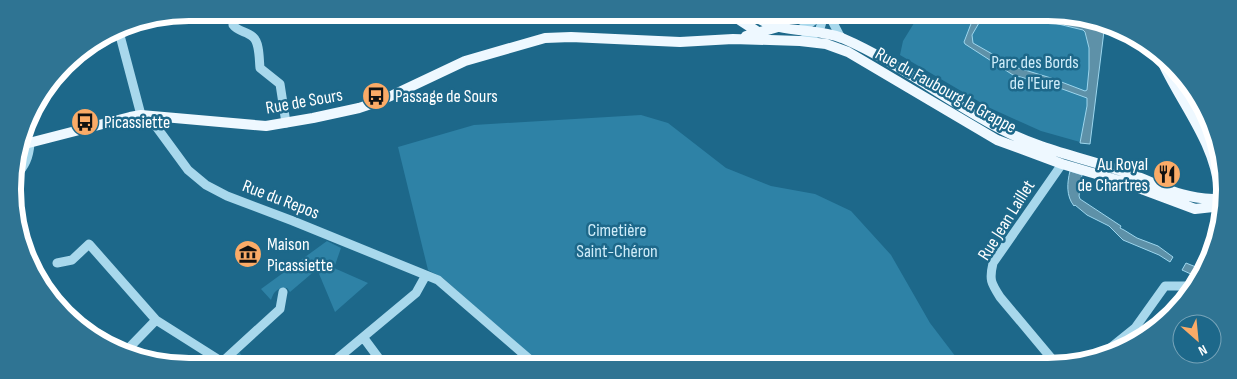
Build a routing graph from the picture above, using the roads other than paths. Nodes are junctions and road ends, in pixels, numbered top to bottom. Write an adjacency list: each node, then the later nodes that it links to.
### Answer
1 (234, 21): 22 (street)
2 (736, 21): 15 (main road)
3 (741, 21): 12 (main road, Rue du Faubourg la Grappe)
4 (764, 21): 9 (main road, Rue du Faubourg la Grappe)
5 (811, 21): 10 (street)
6 (816, 21): 11 (street)
7 (822, 21): 11 (street)
8 (831, 21): 14 (street)
9 (778, 27): 10 (main road, Rue du Faubourg la Grappe); 12 (main road, Rue de Sours)
10 (801, 29): 11 (main road, Rue du Faubourg la Grappe)
11 (819, 32): 14 (main road, Rue du Faubourg la Grappe); 17 (street); 18 (street)
12 (758, 33): 15 (main road, Rue de Sours); 16 (main road, Rue du Faubourg la Grappe)
13 (120, 36): 20 (street)
14 (841, 38): 28 (main road, Rue du Faubourg la Grappe)
15 (733, 39): 16 (main road, Rue de Sours); 22 (main road, Rue de Sours)
16 (770, 40): 17 (main road, Rue du Faubourg la Grappe)
17 (800, 41): 18 (main road, Rue du Faubourg la Grappe)
18 (826, 44): 26 (main road, Rue du Faubourg la Grappe)
19 (1167, 72): 25 (main road)
20 (141, 116): 21 (main road, Rue de Sours); 23 (main road, Rue de Sours)
21 (154, 117): 22 (main road, Rue de Sours); 33 (street, Rue du Repos)
22 (286, 123)
23 (28, 143)
24 (26, 148): 27 (street)
25 (1213, 162)
26 (1062, 164): 29 (main road, Rue du Faubourg la Grappe); 45 (street, Rue Jean Laillet)
27 (23, 168)
28 (1215, 203)
29 (1215, 203)
30 (1214, 212): 31 (main road)
31 (1207, 241)
32 (57, 263): 36 (street)
33 (426, 275): 37 (street); 44 (street, Rue du Repos)
34 (1185, 286): 38 (street)
35 (283, 292): 41 (street)
36 (156, 320): 39 (street); 40 (street)
37 (363, 337): 42 (street); 43 (street)
38 (1118, 342)
39 (130, 347)
40 (217, 358)
41 (227, 358)
42 (338, 358)
43 (379, 358)
44 (528, 358)
45 (1051, 358)

